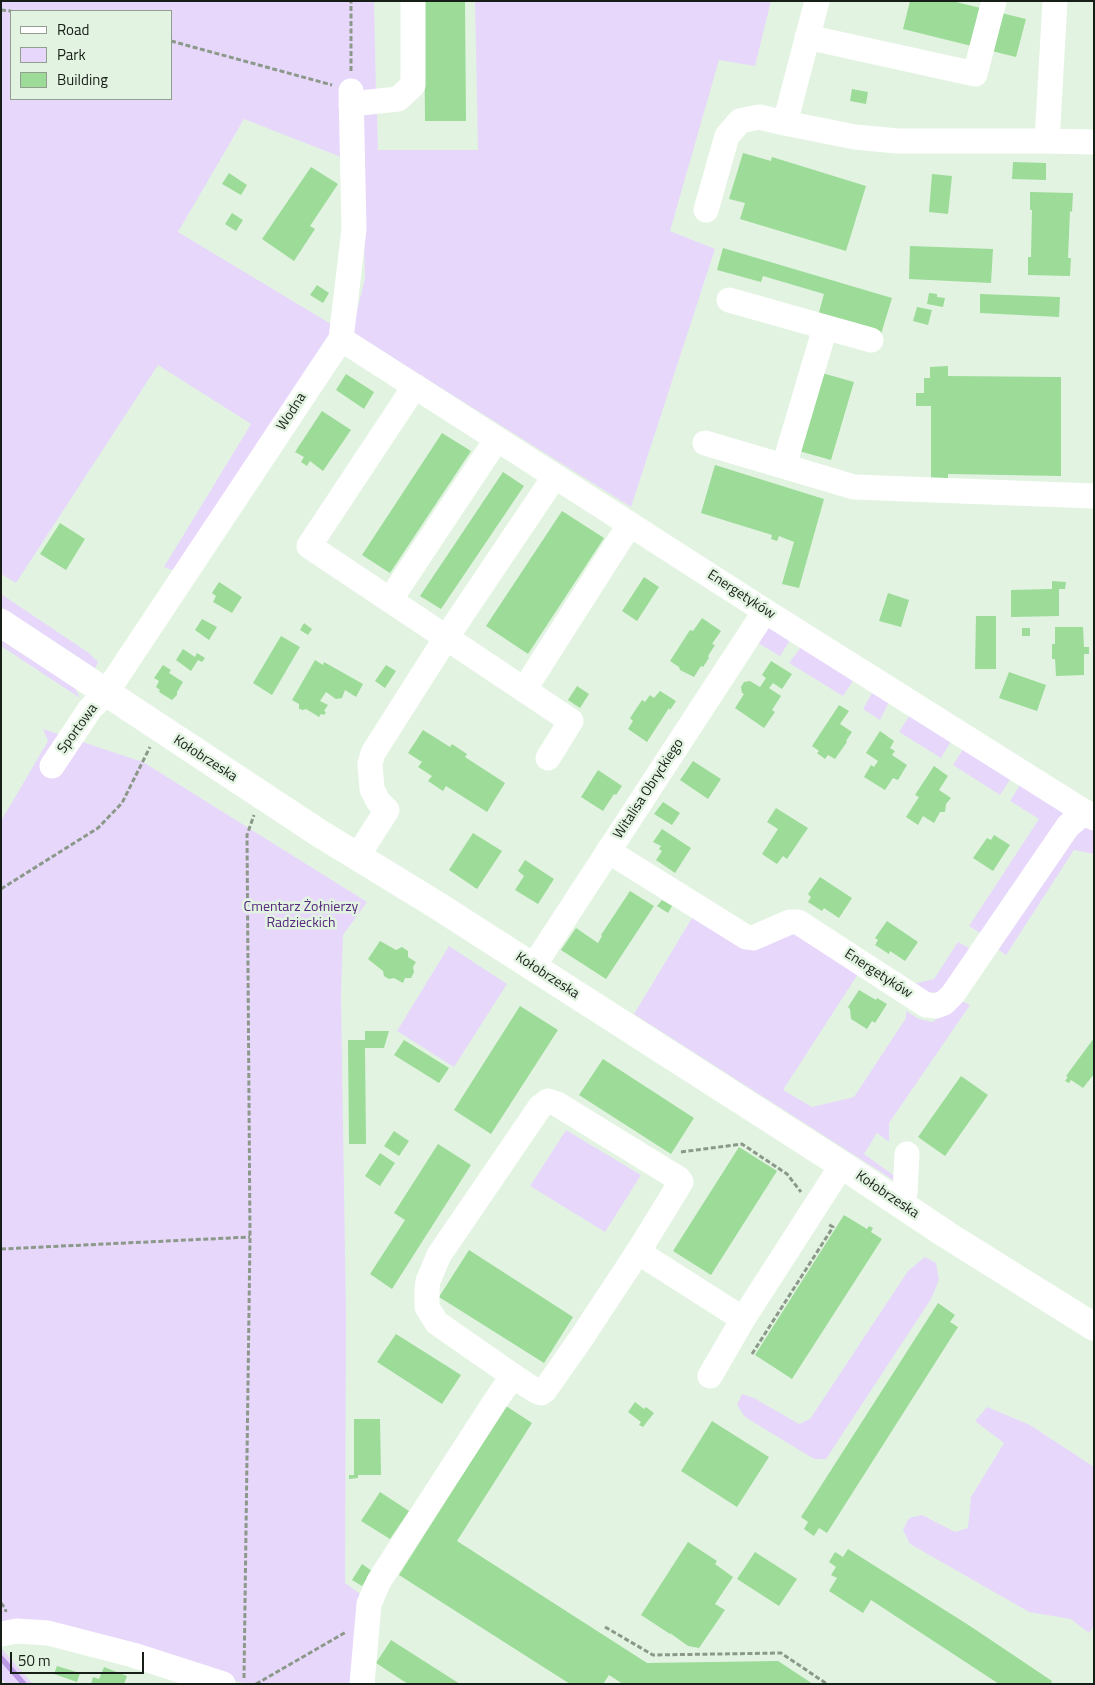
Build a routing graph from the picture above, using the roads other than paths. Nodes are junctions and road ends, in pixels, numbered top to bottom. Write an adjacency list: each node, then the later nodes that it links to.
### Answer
1 (413, 1): 12 (street, Wodna)
2 (817, 1): 5 (street)
3 (994, 1): 5 (street)
4 (1055, 1): 7 (street)
5 (807, 37): 6 (street)
6 (785, 123): 7 (street); 9 (street)
7 (1047, 141): 8 (street)
8 (1094, 142)
9 (706, 210)
10 (730, 300): 11 (street)
11 (825, 328): 13 (street); 17 (street)
12 (341, 339): 14 (street, Energetyków); 26 (street, Wodna)
13 (871, 340)
14 (415, 386): 15 (street, Energetyków); 21 (street)
15 (497, 439): 18 (street, Energetyków); 21 (street)
16 (705, 442): 17 (street)
17 (784, 466): 19 (street)
18 (555, 476): 20 (street, Energetyków); 24 (street)
19 (1094, 496)
20 (630, 524): 22 (street, Energetyków); 25 (street)
21 (390, 600): 24 (street)
22 (765, 611): 29 (street, Energetyków); 30 (street, Witalisa Obryckiego)
23 (1, 623): 26 (main road, Kołobrzeska)
24 (446, 638): 25 (street); 31 (street)
25 (524, 690): 27 (street)
26 (106, 693): 28 (street, Sportowa); 31 (main road, Kołobrzeska)
27 (548, 758)
28 (52, 766)
29 (1089, 815): 30 (street, Energetyków)
30 (608, 851): 32 (street, Witalisa Obryckiego)
31 (357, 856): 32 (main road, Kołobrzeska)
32 (532, 967): 34 (main road, Kołobrzeska)
33 (907, 1154): 35 (street)
34 (842, 1165): 35 (main road, Kołobrzeska); 37 (street)
35 (899, 1203): 38 (main road, Kołobrzeska)
36 (638, 1252): 37 (street); 40 (street); 40 (street)
37 (743, 1319): 39 (street)
38 (1094, 1327)
39 (710, 1376)
40 (519, 1380): 43 (street)
41 (1, 1634): 42 (street)
42 (223, 1684)
43 (362, 1684)

